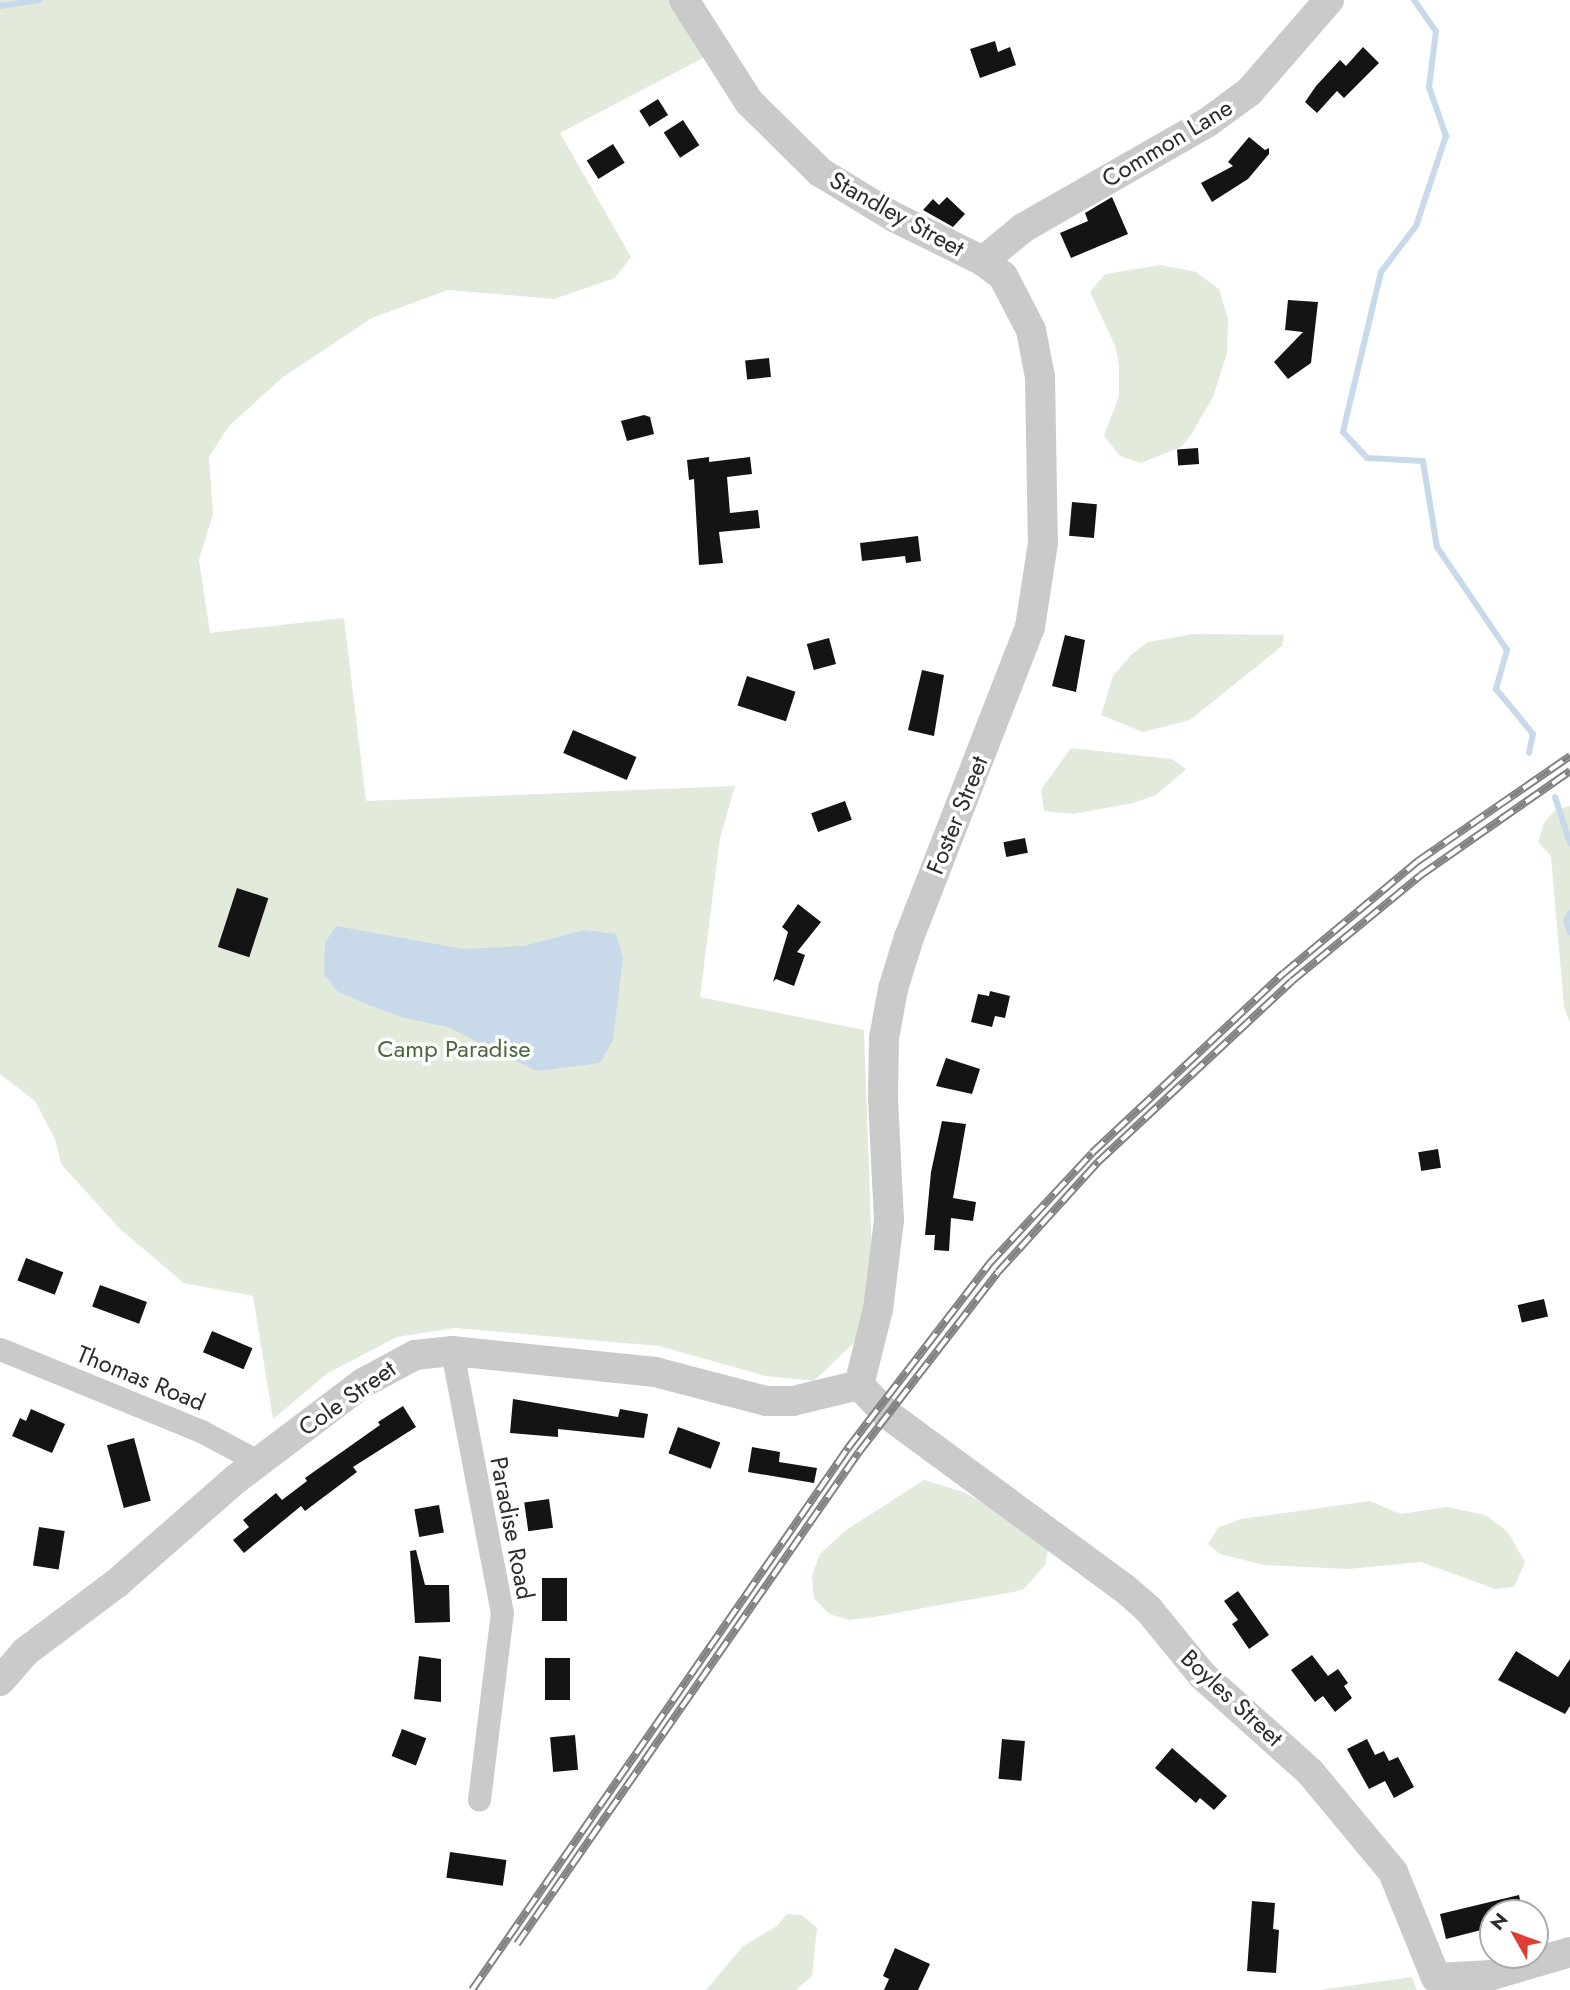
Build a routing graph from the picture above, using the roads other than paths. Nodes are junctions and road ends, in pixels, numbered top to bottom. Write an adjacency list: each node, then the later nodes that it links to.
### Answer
1 (684, 0): 3 (street, Standley Street)
2 (1329, 0): 3 (street, Common Lane)
3 (983, 261): 6 (street, Foster Street)
4 (0, 1349): 7 (street, Thomas Road)
5 (452, 1351): 6 (street, Cole Street); 7 (street, Cole Street); 9 (street, Paradise Road)
6 (859, 1385): 11 (street, Boyles Street)
7 (259, 1462): 8 (street, Cole Street)
8 (0, 1681)
9 (479, 1800)
10 (1570, 1952): 11 (street, Boyles Street)
11 (1438, 1984)

